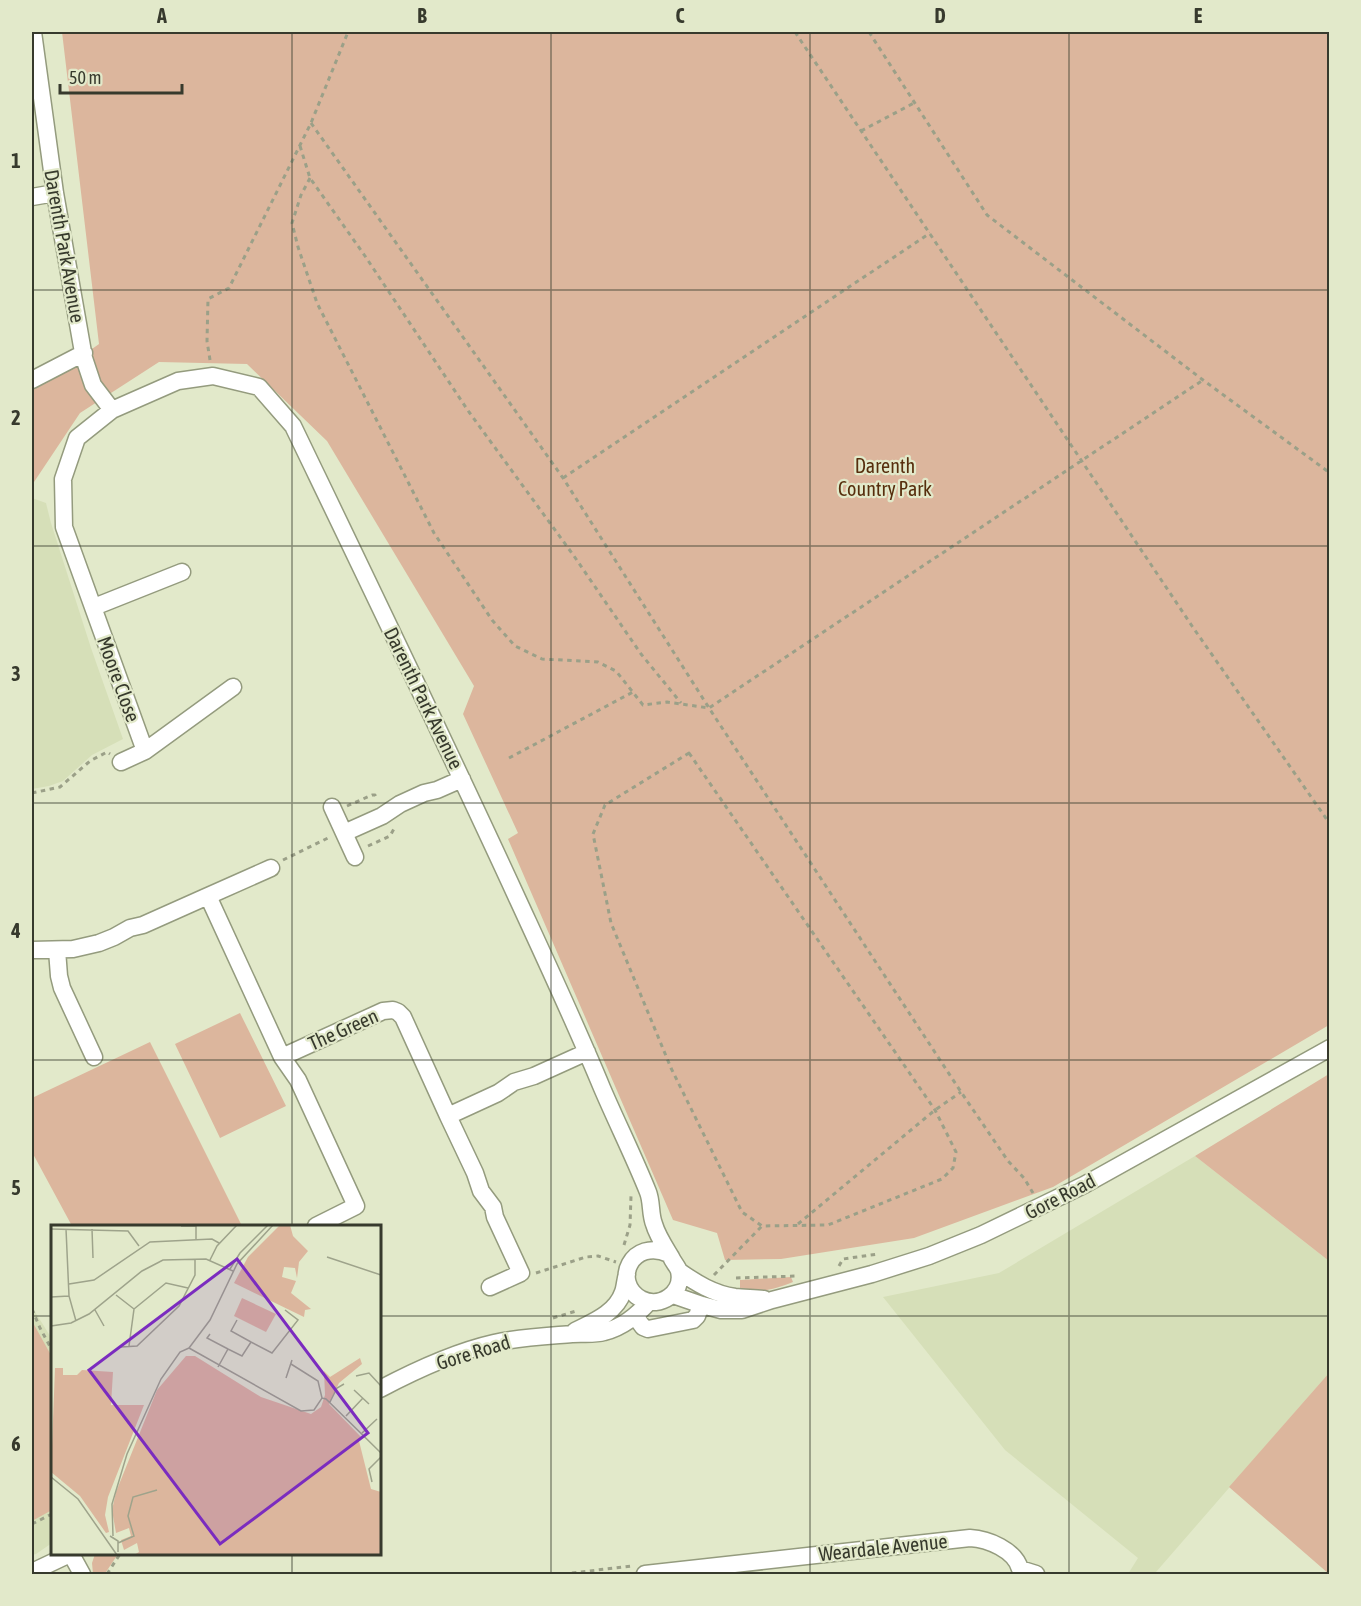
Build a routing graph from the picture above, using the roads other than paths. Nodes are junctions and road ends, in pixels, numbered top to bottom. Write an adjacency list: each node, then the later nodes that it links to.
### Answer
1 (33, 32): 2 (street, Darenth Park Avenue)
2 (55, 193): 3 (street); 4 (street, Darenth Park Avenue)
3 (32, 197)
4 (84, 353): 5 (street); 6 (street, Darenth Park Avenue)
5 (32, 380)
6 (112, 410): 8 (street, Moore Close); 12 (street, Darenth Park Avenue)
7 (182, 572): 8 (street)
8 (94, 607): 10 (street, Moore Close)
9 (233, 687): 10 (street, Moore Close)
10 (145, 751): 11 (street, Moore Close)
11 (121, 762)
12 (462, 779): 14 (street); 21 (street, Darenth Park Avenue)
13 (332, 807): 14 (street)
14 (344, 833): 15 (street)
15 (355, 857)
16 (271, 868): 17 (street)
17 (208, 896): 19 (street); 23 (street, The Green)
18 (32, 950): 19 (street)
19 (57, 950): 22 (street)
20 (1329, 1048): 33 (street, Gore Road)
21 (587, 1052): 24 (street); 25 (street, Darenth Park Avenue)
22 (94, 1057)
23 (282, 1057): 24 (street, The Green); 26 (street, The Green)
24 (448, 1116): 31 (street, The Green)
25 (653, 1222): 27 (street); 28 (street, Darenth Park Avenue)
26 (320, 1225)
27 (642, 1252): 28 (street); 29 (street)
28 (669, 1254): 30 (street)
29 (622, 1267): 34 (street); 37 (street, Gore Road)
30 (679, 1271): 32 (street); 33 (street, Gore Road)
31 (490, 1287)
32 (673, 1295): 34 (street); 35 (street, Gore Road)
33 (772, 1300): 35 (street, Gore Road)
34 (649, 1302): 36 (street, Gore Road)
35 (701, 1305): 36 (street)
36 (635, 1316): 37 (street, Gore Road)
37 (571, 1334): 38 (street, Gore Road)
38 (381, 1389)
39 (68, 1555): 41 (street)
40 (71, 1555): 43 (street)
41 (32, 1572)
42 (1019, 1572): 44 (street, Weardale Avenue); 45 (street, Weardale Avenue)
43 (82, 1575)
44 (645, 1575)
45 (1036, 1575)

